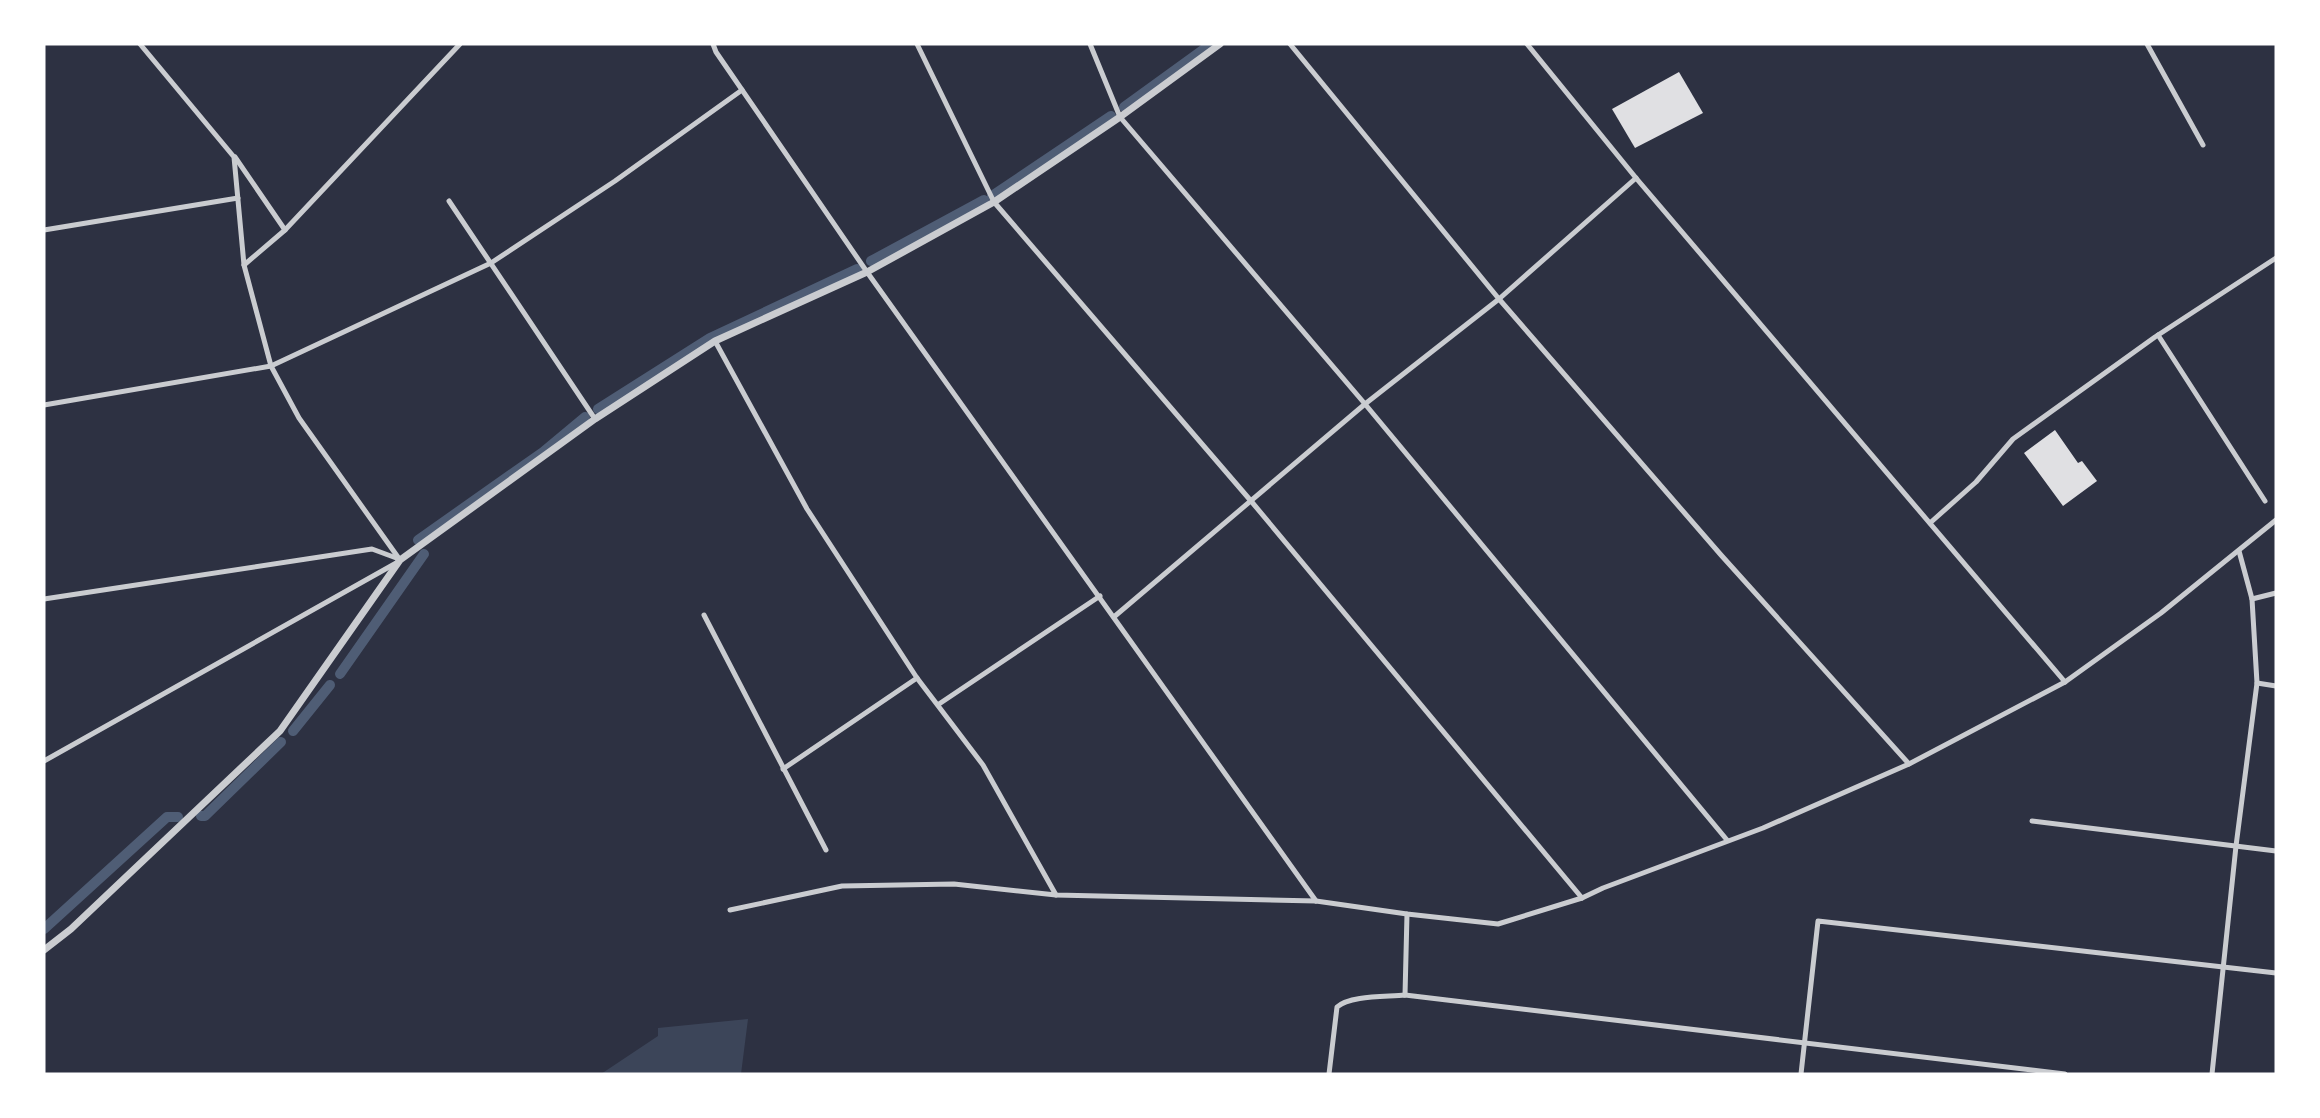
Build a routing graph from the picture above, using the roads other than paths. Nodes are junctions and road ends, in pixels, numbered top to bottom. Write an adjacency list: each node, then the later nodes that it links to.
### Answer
1 (140, 44): 13 (street)
2 (460, 44): 19 (street)
3 (713, 44): 10 (street)
4 (917, 44): 17 (street)
5 (1090, 44): 11 (street)
6 (1220, 44): 11 (street)
7 (1290, 44): 24 (street)
8 (1527, 44): 14 (street)
9 (2147, 44): 12 (street)
10 (742, 90): 21 (street); 23 (street)
11 (1119, 117): 17 (street); 28 (street)
12 (2203, 145)
13 (234, 157): 15 (street); 19 (street)
14 (1636, 178): 24 (street); 34 (street)
15 (238, 198): 18 (street); 22 (street)
16 (449, 201): 21 (street)
17 (993, 202): 23 (street); 31 (street)
18 (44, 230)
19 (285, 230): 22 (street)
20 (2276, 258): 25 (street)
21 (491, 262): 27 (street); 30 (street)
22 (244, 265): 27 (street)
23 (867, 272): 26 (street); 38 (street)
24 (1499, 299): 28 (street); 49 (street)
25 (2158, 335): 32 (street); 34 (street)
26 (715, 341): 30 (street); 43 (street)
27 (271, 366): 29 (street); 36 (street)
28 (1365, 404): 31 (street); 52 (street)
29 (44, 405)
30 (595, 419): 36 (street)
31 (1251, 501): 42 (street); 57 (street)
32 (2265, 501)
33 (2276, 520): 35 (street)
34 (1930, 523): 44 (street)
35 (2239, 551): 40 (street); 44 (street)
36 (400, 560): 39 (street); 48 (street); 61 (street)
37 (2276, 593): 40 (street)
38 (1100, 596): 42 (street); 47 (street)
39 (44, 599)
40 (2252, 599): 45 (street)
41 (704, 615): 50 (street)
42 (1115, 616): 58 (street)
43 (917, 678): 47 (street); 50 (street)
44 (2065, 682): 49 (street)
45 (2257, 683): 46 (street); 53 (street)
46 (2276, 686)
47 (939, 704): 56 (street)
48 (44, 761)
49 (1909, 764): 52 (street)
50 (783, 769): 54 (street)
51 (2032, 821): 53 (street)
52 (1727, 840): 57 (street)
53 (2236, 846): 55 (street); 62 (street)
54 (826, 850)
55 (2276, 851)
56 (1056, 895): 58 (street); 59 (street)
57 (1582, 898): 60 (street)
58 (1316, 901): 60 (street)
59 (730, 909)
60 (1407, 914): 64 (street)
61 (44, 950)
62 (2223, 967): 63 (street); 65 (street); 69 (street)
63 (2276, 973)
64 (1405, 995): 65 (street); 66 (street)
65 (1803, 1043): 67 (street); 68 (street)
66 (1329, 1074)
67 (1801, 1074)
68 (2065, 1074)
69 (2212, 1074)

